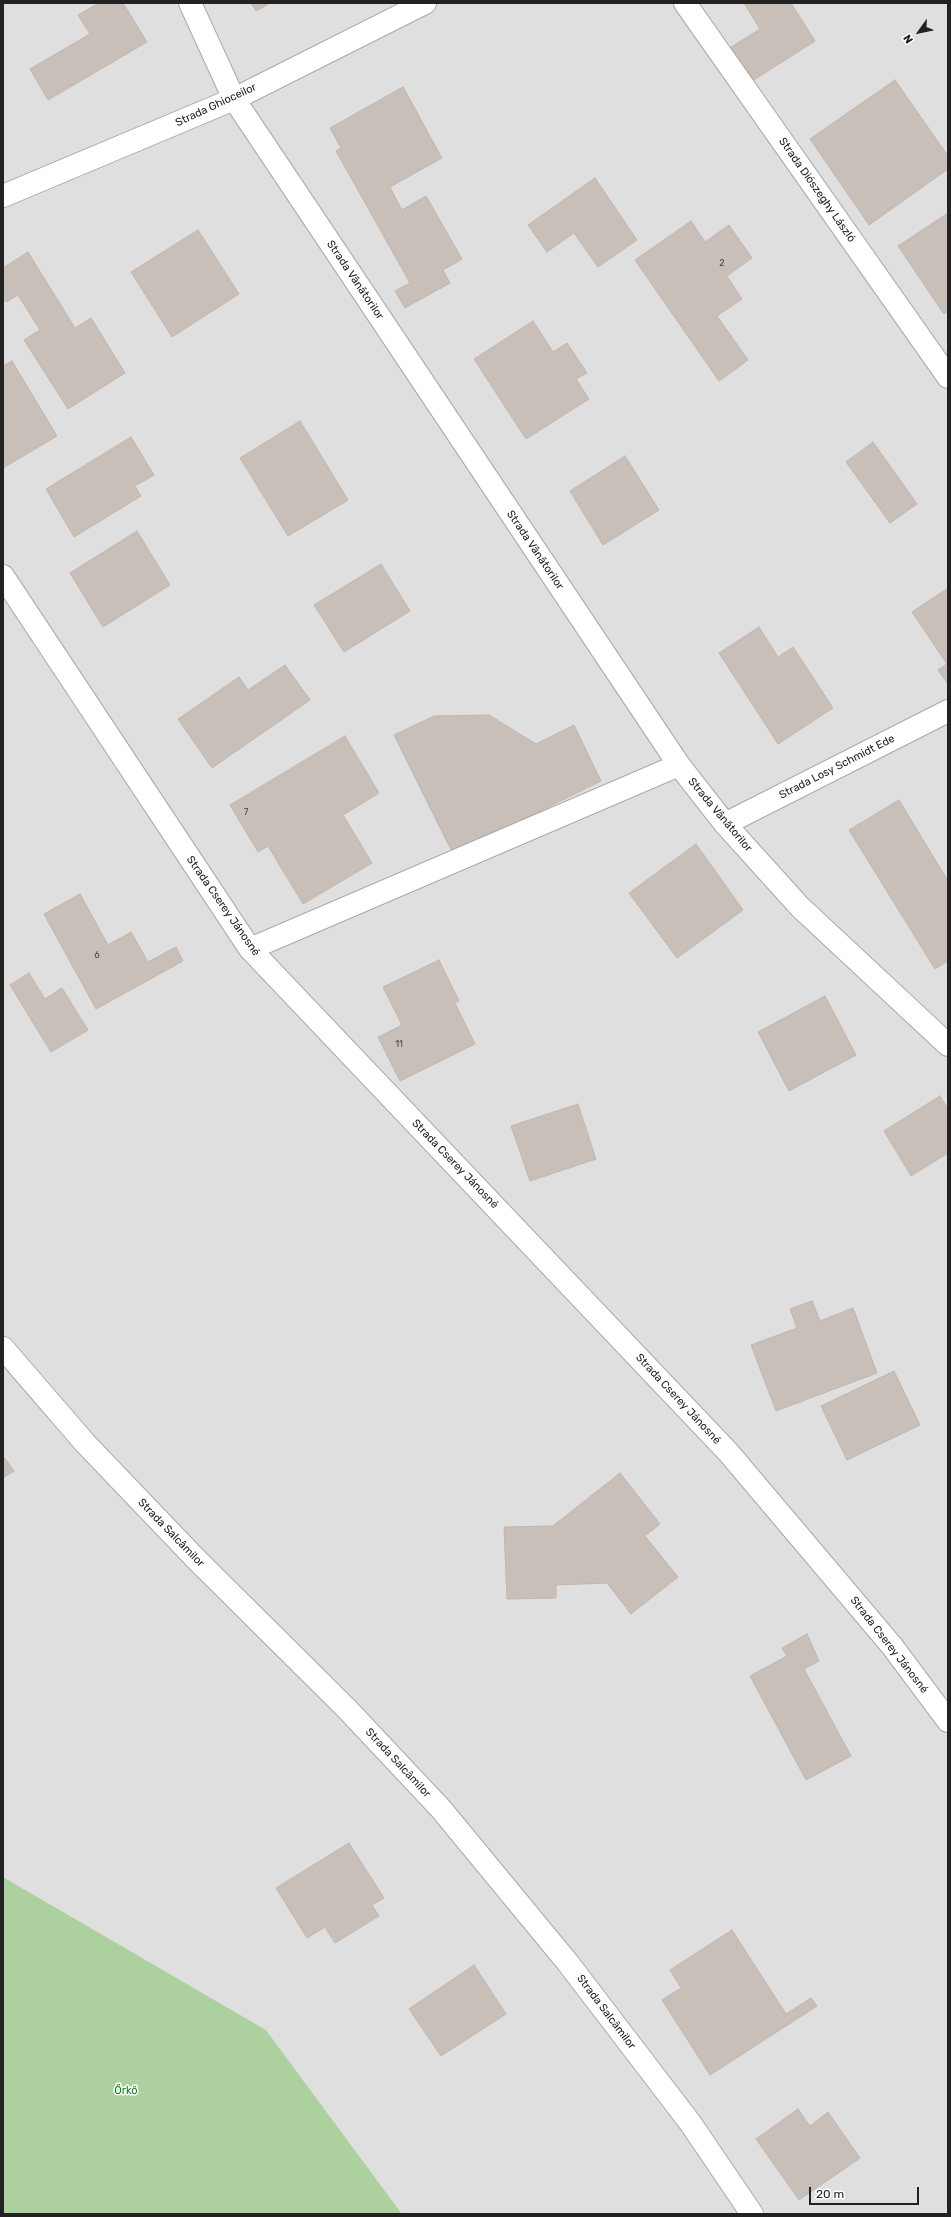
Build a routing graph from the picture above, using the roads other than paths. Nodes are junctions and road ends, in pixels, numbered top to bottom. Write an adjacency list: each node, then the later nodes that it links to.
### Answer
1 (190, 3): 4 (street, Strada Vânătorilor)
2 (425, 3): 4 (street, Strada Ghioceilor)
3 (685, 3): 6 (street, Strada Diószeghy László)
4 (234, 99): 5 (street, Strada Ghioceilor); 9 (street, Strada Vânătorilor)
5 (3, 196)
6 (948, 377)
7 (3, 576): 11 (street, Strada Cserey Jánosné)
8 (948, 711): 10 (street, Strada Losy Schmidt Ede)
9 (679, 765): 10 (street, Strada Vânătorilor); 11 (street)
10 (725, 824): 12 (street, Strada Vânătorilor)
11 (250, 949): 14 (street, Strada Cserey Jánosné)
12 (948, 1045)
13 (3, 1348): 15 (street, Strada Salcâmilor)
14 (948, 1722)
15 (752, 2214)

